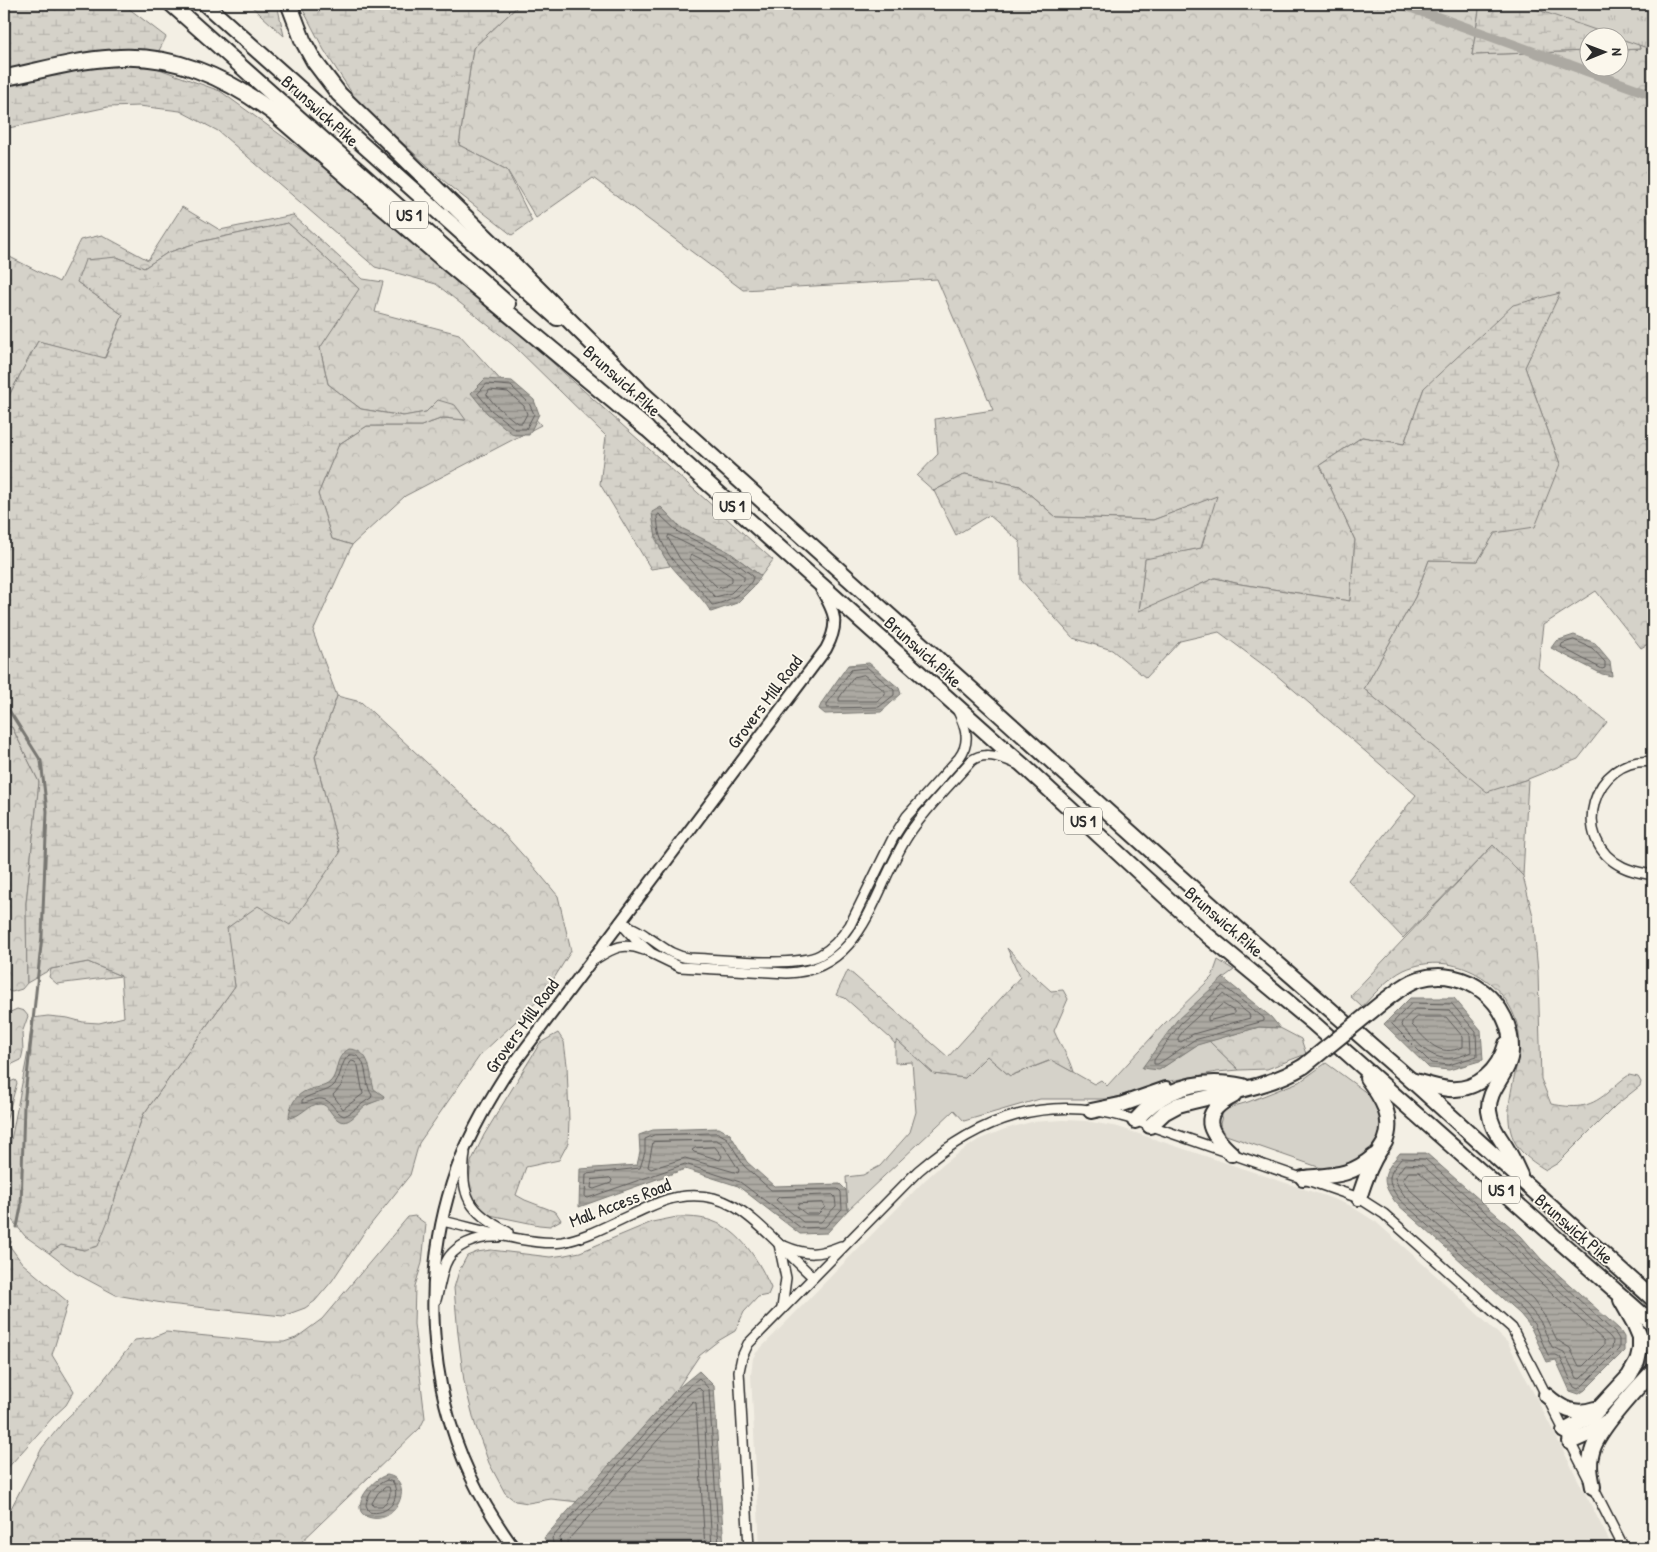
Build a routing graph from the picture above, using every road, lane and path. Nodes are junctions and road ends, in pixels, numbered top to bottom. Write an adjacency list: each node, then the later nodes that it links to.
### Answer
1 (171, 4): 8 (highway, Brunswick Pike / US 1)
2 (205, 4): 5 (highway, Brunswick Pike / US 1)
3 (212, 4): 5 (highway)
4 (289, 4): 7 (highway)
5 (228, 23): 7 (highway, Brunswick Pike / US 1)
6 (4, 78): 8 (highway)
7 (638, 389): 19 (highway, Brunswick Pike / US 1)
8 (646, 428): 9 (highway, Brunswick Pike / US 1)
9 (819, 584): 10 (highway, Brunswick Pike / US 1); 14 (street, Grovers Mill Road)
10 (954, 704): 12 (highway, Brunswick Pike / US 1); 14 (street)
11 (1653, 762): 13 (street)
12 (1027, 769): 15 (street); 18 (highway, Brunswick Pike / US 1)
13 (1653, 875)
14 (620, 922): 15 (street); 16 (street, Grovers Mill Road)
15 (651, 953): 16 (street)
16 (590, 962): 25 (street, Grovers Mill Road)
17 (1506, 1021): 19 (highway); 21 (highway, bridge); 29 (highway)
18 (1349, 1055): 27 (highway); 36 (highway, Brunswick Pike / US 1)
19 (1411, 1080): 29 (highway, Brunswick Pike / US 1)
20 (1189, 1085): 21 (highway); 22 (highway); 23 (highway)
21 (1249, 1087): 24 (highway); 26 (highway)
22 (1092, 1111): 23 (street); 34 (street)
23 (1135, 1121): 24 (street)
24 (1150, 1126): 26 (street)
25 (466, 1144): 31 (street, Grovers Mill Road); 32 (street)
26 (1232, 1154): 28 (street)
27 (1377, 1154): 28 (highway); 30 (highway)
28 (1303, 1178): 30 (street)
29 (1525, 1184): 37 (highway, Brunswick Pike / US 1)
30 (1359, 1198): 42 (street)
31 (442, 1221): 32 (street, Mall Access Road); 39 (street, Grovers Mill Road)
32 (521, 1239): 33 (street, Mall Access Road); 39 (street)
33 (779, 1244): 34 (street); 35 (street, Mall Access Road); 38 (street)
34 (846, 1244): 35 (street)
35 (813, 1277): 38 (street)
36 (1614, 1289): 40 (highway, Brunswick Pike / US 1); 43 (highway)
37 (1653, 1300)
38 (782, 1308): 48 (street)
39 (434, 1310): 47 (street, Grovers Mill Road)
40 (1653, 1324)
41 (1653, 1371): 44 (highway)
42 (1546, 1395): 43 (highway); 45 (street)
43 (1600, 1407): 45 (highway)
44 (1612, 1419): 45 (highway); 46 (highway)
45 (1567, 1436): 46 (street)
46 (1593, 1487): 49 (street)
47 (514, 1548)
48 (749, 1548)
49 (1624, 1548)

